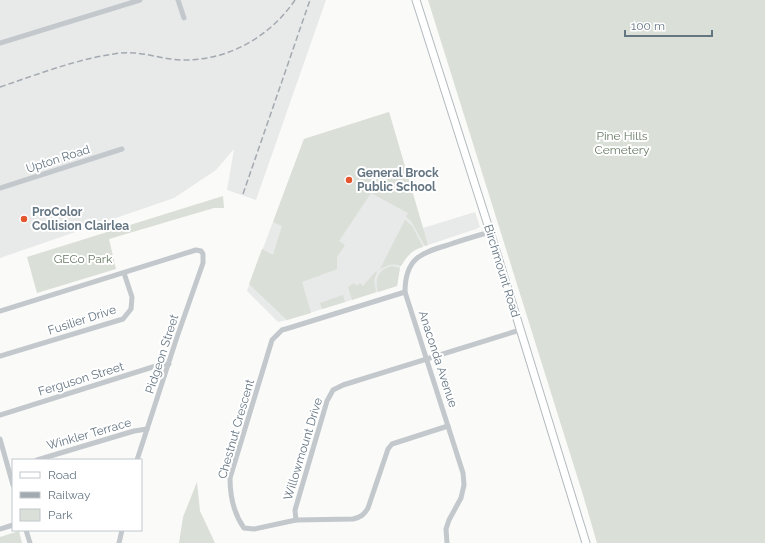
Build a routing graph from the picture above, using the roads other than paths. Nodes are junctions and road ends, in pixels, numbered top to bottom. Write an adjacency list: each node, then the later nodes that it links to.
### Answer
1 (140, 0): 5 (street)
2 (178, 0): 4 (street)
3 (416, 0): 8 (main road, Birchmount Road)
4 (184, 18)
5 (0, 43)
6 (122, 149): 7 (street, Upton Road)
7 (0, 188)
8 (490, 232): 10 (street, Anaconda Avenue); 12 (main road, Birchmount Road)
9 (124, 273): 11 (street); 13 (street, Fusilier Drive); 15 (street, Pidgeon Street)
10 (405, 292): 14 (street, Anaconda Avenue); 23 (street, Chestnut Crescent)
11 (0, 311)
12 (520, 330): 14 (street, Willowmount Drive); 31 (main road, Birchmount Road)
13 (0, 356)
14 (427, 358): 17 (street, Anaconda Avenue); 23 (street, Willowmount Drive)
15 (169, 364): 16 (street, Ferguson Street); 18 (street, Pidgeon Street)
16 (0, 416)
17 (448, 426): 23 (street, Chestnut Crescent); 30 (street, Anaconda Avenue)
18 (147, 429): 20 (street, Winkler Terrace); 21 (street, Pidgeon Street)
19 (0, 439): 22 (street)
20 (40, 459)
21 (137, 459)
22 (11, 468)
23 (296, 520)
24 (12, 525): 25 (street)
25 (0, 529)
26 (26, 531): 28 (street)
27 (122, 531): 29 (street)
28 (30, 543)
29 (118, 543)
30 (447, 543)
31 (586, 543)

